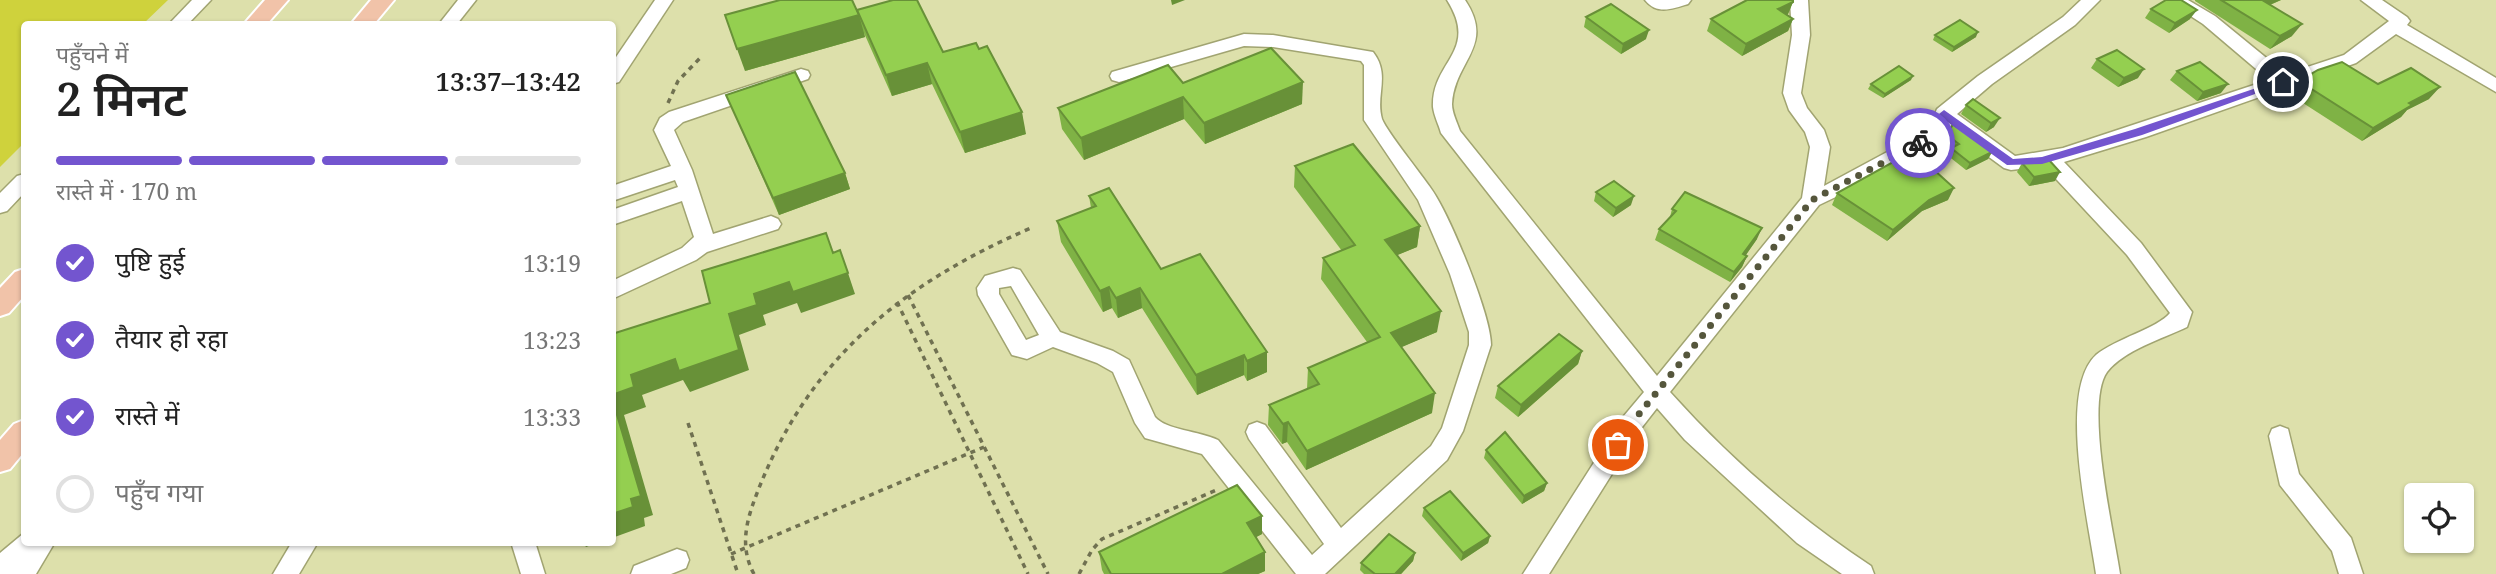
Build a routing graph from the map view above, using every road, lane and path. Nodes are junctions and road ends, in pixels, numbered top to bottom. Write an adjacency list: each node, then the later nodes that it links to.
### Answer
1 (202, 0): 13 (street)
2 (277, 0): 14 (main road)
3 (383, 0): 15 (main road)
4 (467, 0): 16 (street)
5 (664, 0): 19 (street)
6 (1456, 0): 43 (street)
7 (1654, 0): 8 (street)
8 (1682, 0)
9 (1799, 0): 31 (street)
10 (2091, 0): 24 (street)
11 (2175, 0): 22 (street)
12 (2370, 0): 17 (street)
13 (181, 21)
14 (258, 21)
15 (365, 21)
16 (450, 21)
17 (2396, 26): 22 (street); 23 (street)
18 (701, 57): 25 (path)
19 (616, 72)
20 (801, 75): 25 (street)
21 (1119, 76): 52 (street)
22 (2283, 82): 26 (street)
23 (2496, 86)
24 (1944, 114): 26 (street); 31 (street)
25 (667, 123): 27 (street)
26 (2049, 159): 73 (street)
27 (681, 170): 29 (street); 30 (street)
28 (21, 184): 32 (street)
29 (688, 191): 33 (street); 36 (street)
30 (616, 193)
31 (1812, 200): 43 (street)
32 (0, 206)
33 (616, 217)
34 (771, 224): 36 (street)
35 (1031, 228): 39 (path)
36 (700, 246): 38 (street)
37 (21, 282): 41 (main road)
38 (616, 289)
39 (908, 295): 40 (path); 48 (path)
40 (897, 302): 49 (path); 57 (path)
41 (0, 306)
42 (1052, 338): 51 (street)
43 (1658, 393): 71 (street); 72 (street)
44 (688, 423): 58 (path)
45 (1257, 432): 52 (street)
46 (21, 436): 50 (main road)
47 (2280, 436): 74 (street)
48 (984, 447): 49 (path); 69 (path)
49 (970, 453): 57 (path); 68 (path)
50 (0, 460)
51 (1239, 480): 61 (street); 70 (path)
52 (1339, 545): 61 (street)
53 (25, 546): 60 (street)
54 (40, 546): 62 (street)
55 (303, 546): 63 (street)
56 (524, 546): 64 (street)
57 (745, 549): 58 (path); 67 (path)
58 (731, 554): 66 (path)
59 (677, 560): 65 (street)
60 (0, 569)
61 (1310, 573)
62 (22, 574)
63 (285, 574)
64 (533, 574)
65 (643, 574)
66 (738, 574)
67 (754, 574)
68 (1028, 574)
69 (1048, 574)
70 (1079, 574)
71 (1535, 574)
72 (1862, 574)
73 (2108, 574)
74 (2351, 574)

